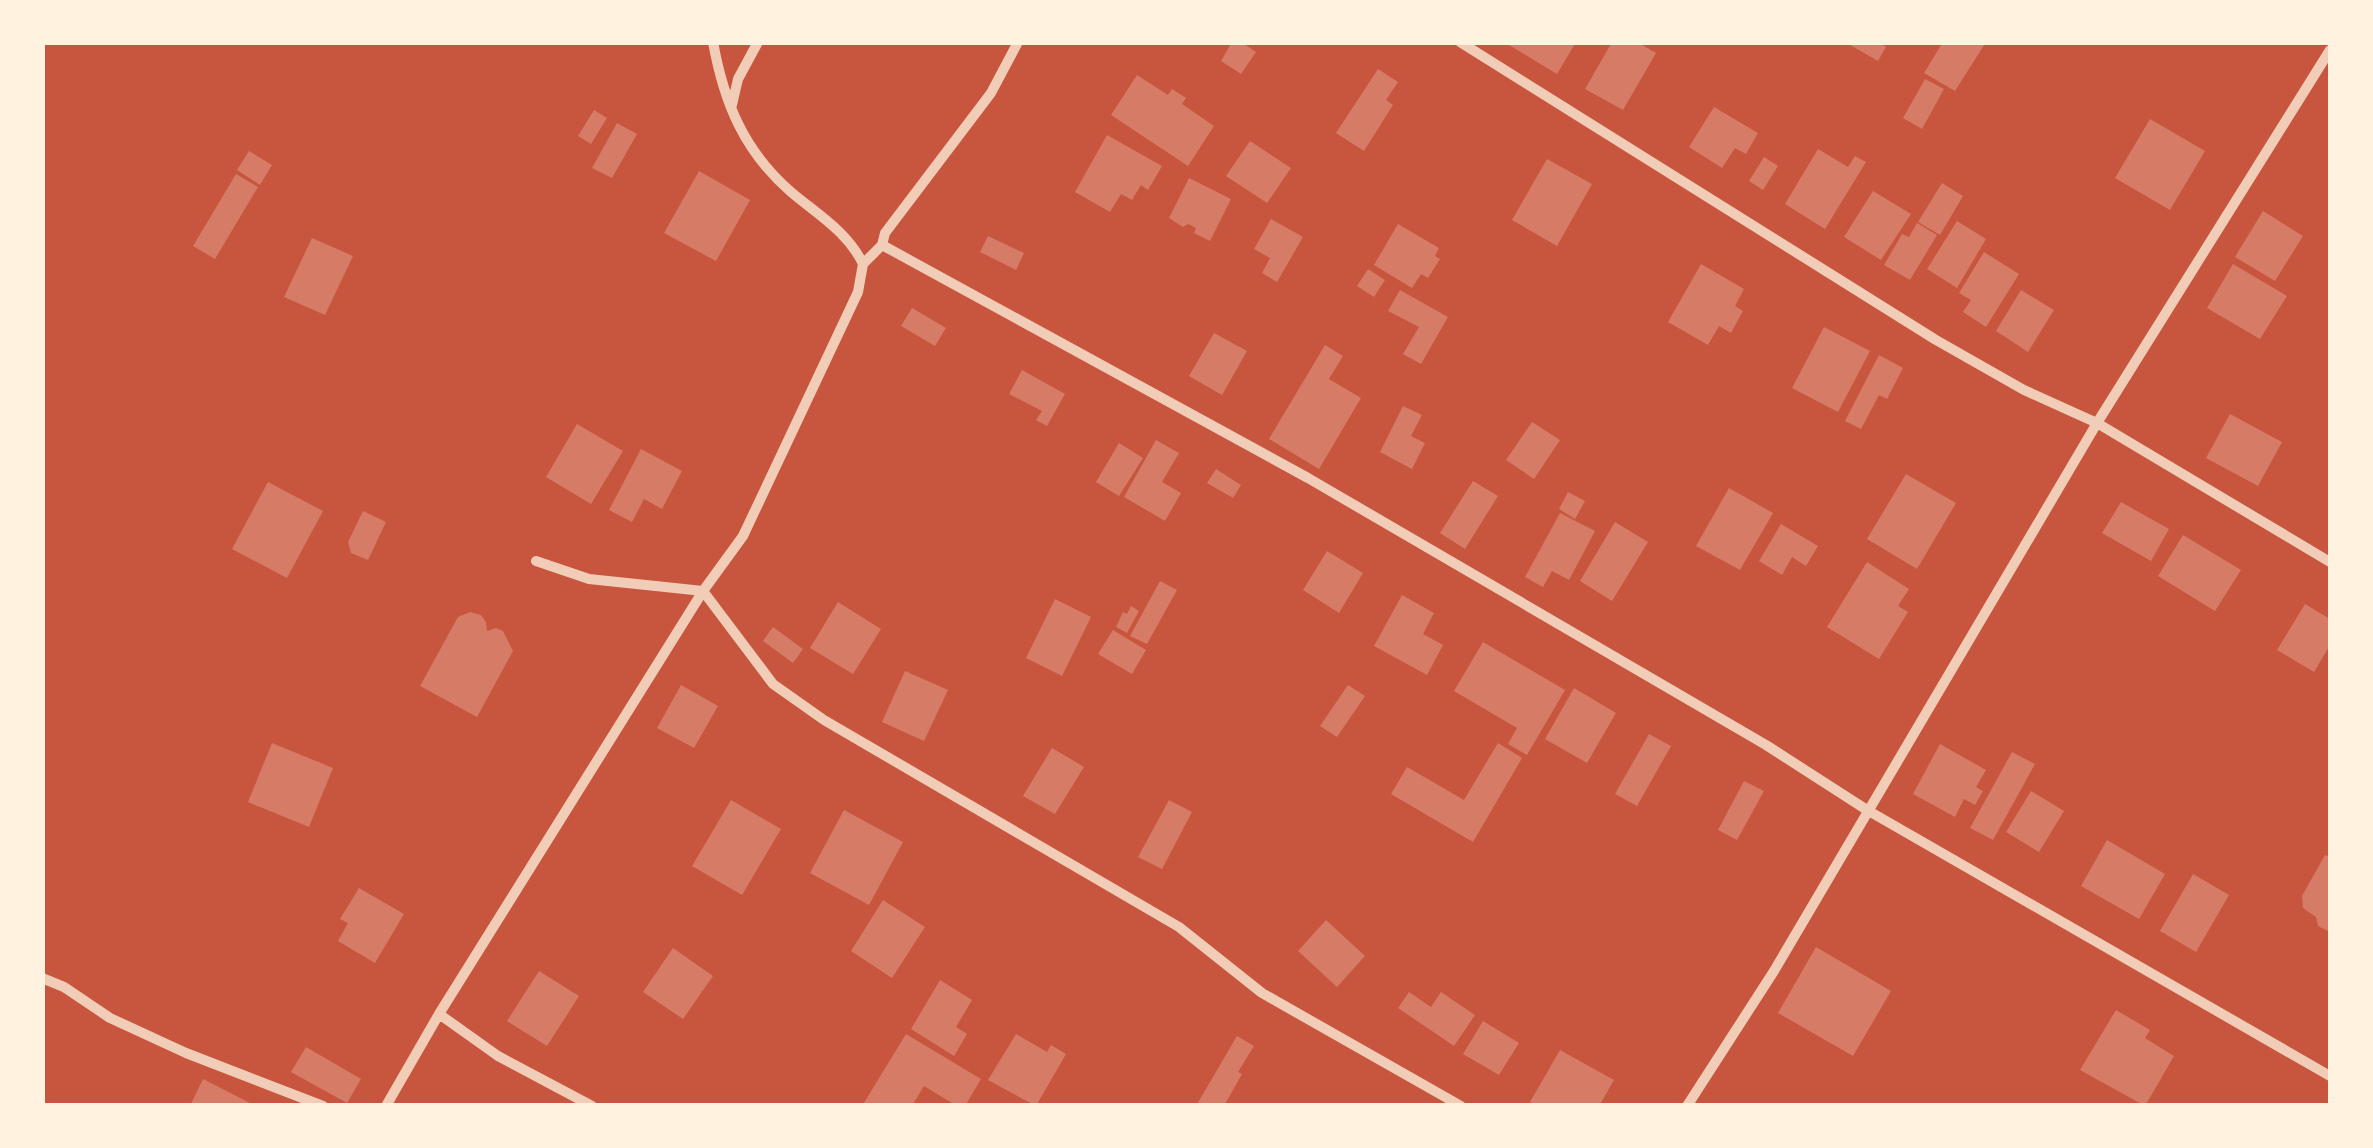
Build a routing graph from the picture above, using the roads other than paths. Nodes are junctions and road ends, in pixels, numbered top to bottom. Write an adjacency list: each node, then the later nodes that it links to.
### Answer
1 (713, 42): 6 (street)
2 (758, 42): 6 (street)
3 (1018, 42): 7 (street)
4 (1460, 42): 9 (street)
5 (2330, 50): 9 (street)
6 (732, 106): 8 (street)
7 (882, 245): 8 (street); 13 (street)
8 (863, 264): 12 (street)
9 (2097, 423): 11 (street); 13 (street)
10 (536, 561): 12 (street)
11 (2330, 562)
12 (703, 591): 15 (street); 20 (street)
13 (1867, 810): 16 (street); 21 (street)
14 (42, 978): 17 (street)
15 (439, 1014): 18 (street); 19 (street)
16 (2330, 1076)
17 (323, 1106)
18 (386, 1106)
19 (592, 1106)
20 (1461, 1106)
21 (1687, 1106)

